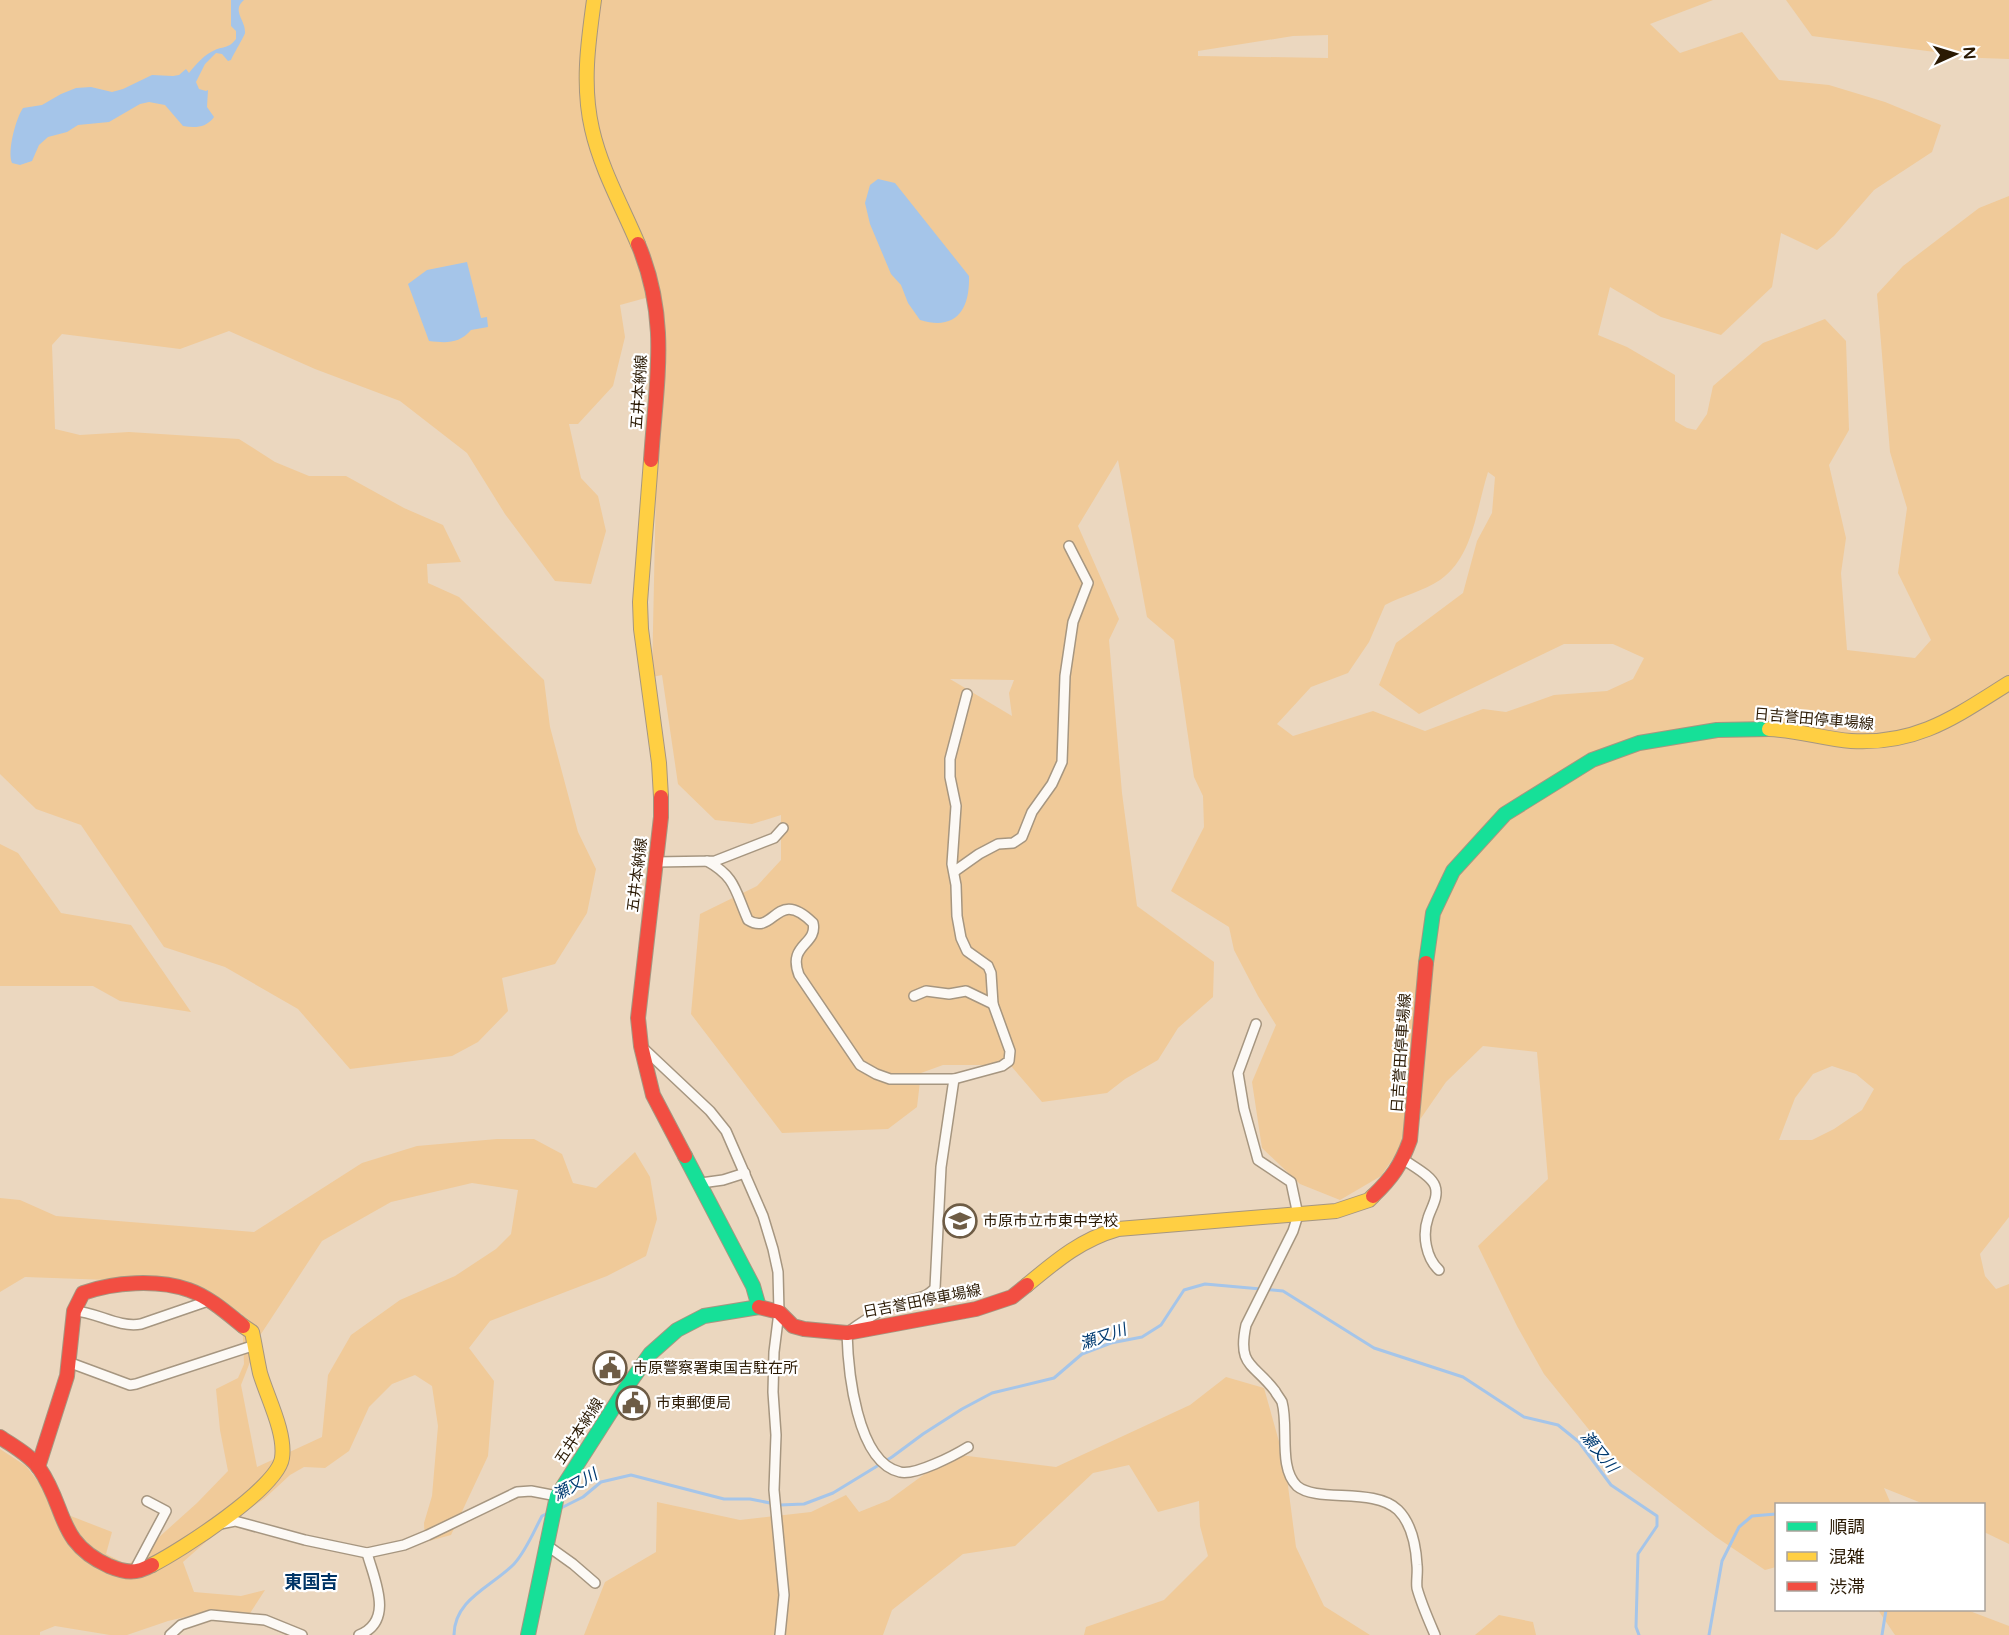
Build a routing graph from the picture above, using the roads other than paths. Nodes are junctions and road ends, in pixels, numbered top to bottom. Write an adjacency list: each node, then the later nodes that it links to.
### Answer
1 (594, 0): 7 (main road, 五井本納線)
2 (1069, 546): 8 (street)
3 (2009, 683): 14 (main road, 日吉誉田停車場線)
4 (967, 694): 8 (street)
5 (783, 828): 6 (street)
6 (707, 861): 7 (street); 13 (street)
7 (655, 862): 12 (main road, 五井本納線)
8 (955, 871): 10 (street)
9 (914, 996): 10 (street)
10 (993, 1004): 13 (street)
11 (1256, 1024): 17 (street)
12 (641, 1046): 15 (street); 16 (main road, 五井本納線)
13 (954, 1079): 23 (street)
14 (1402, 1159): 17 (main road, 日吉誉田停車場線); 18 (street)
15 (745, 1173): 16 (street); 22 (street)
16 (700, 1183): 20 (main road, 五井本納線)
17 (1298, 1215): 23 (main road, 日吉誉田停車場線); 41 (street)
18 (1439, 1270)
19 (208, 1301): 21 (street); 21 (main road); 24 (main road)
20 (759, 1307): 22 (main road, 日吉誉田停車場線); 29 (main road, 五井本納線)
21 (74, 1311): 25 (main road)
22 (779, 1312): 23 (main road, 日吉誉田停車場線); 40 (street)
23 (847, 1333): 27 (street)
24 (255, 1345): 25 (street); 31 (main road)
25 (68, 1362): 28 (main road)
26 (0, 1437): 28 (main road)
27 (968, 1447)
28 (38, 1467): 34 (main road)
29 (557, 1496): 32 (main road, 五井本納線); 33 (street)
30 (147, 1501): 34 (street)
31 (218, 1524): 33 (street); 34 (main road)
32 (545, 1545): 35 (street); 39 (main road, 五井本納線)
33 (368, 1553): 38 (street)
34 (134, 1573)
35 (595, 1583)
36 (170, 1635): 37 (street)
37 (302, 1635)
38 (360, 1635)
39 (528, 1635)
40 (780, 1635)
41 (1436, 1635)

